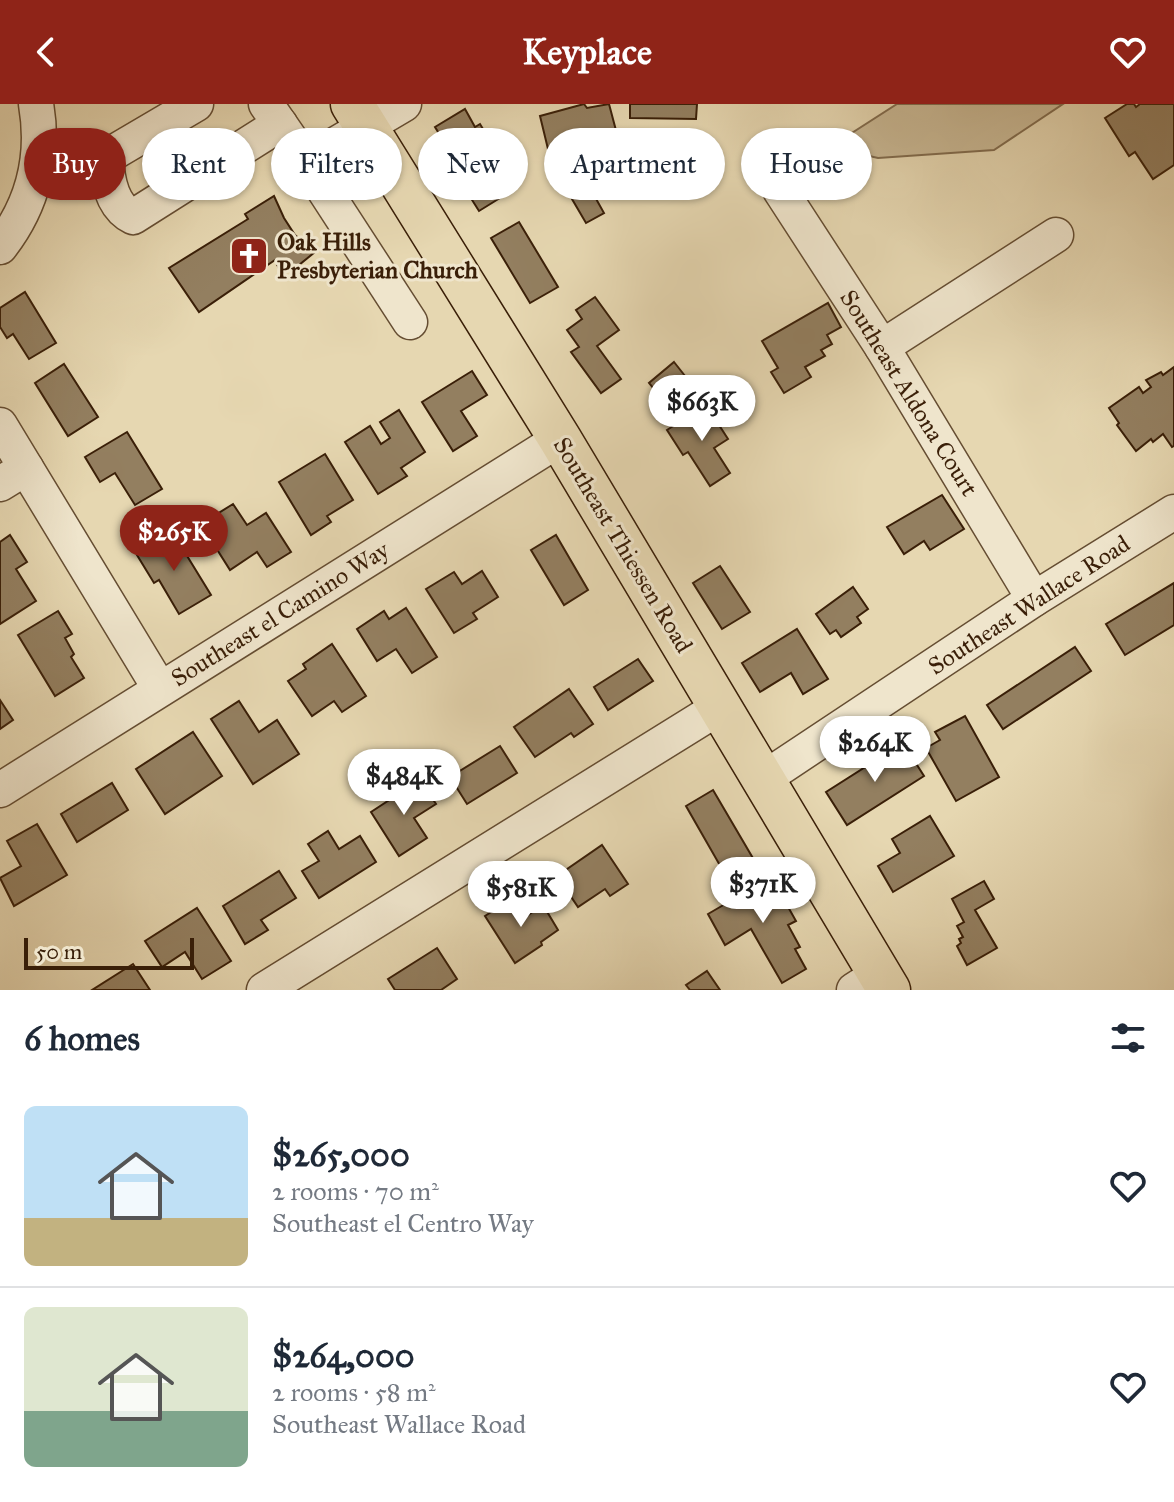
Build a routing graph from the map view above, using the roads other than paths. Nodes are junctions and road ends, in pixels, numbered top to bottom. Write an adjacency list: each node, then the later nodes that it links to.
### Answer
1 (36, 104): 9 (street)
2 (196, 104): 4 (street)
3 (404, 104): 5 (street)
4 (273, 114)
5 (359, 116): 13 (main road, Southeast Thiessen Road)
6 (331, 200): 10 (street)
7 (786, 200): 11 (street, Southeast Aldona Court)
8 (1056, 235): 11 (street)
9 (0, 247)
10 (410, 322)
11 (882, 347): 16 (street, Southeast Aldona Court)
12 (0, 425): 14 (street)
13 (560, 439): 17 (street, Southeast el Camino Way); 18 (main road, Southeast Thiessen Road)
14 (13, 476): 17 (street)
15 (1174, 512): 16 (street, Southeast Wallace Road)
16 (1034, 599): 19 (street, Southeast Wallace Road)
17 (160, 689): 20 (street, Southeast el Camino Way)
18 (720, 707): 19 (main road, Southeast Thiessen Road); 22 (street)
19 (763, 779): 21 (main road, Southeast Thiessen Road)
20 (0, 790)
21 (874, 985)
22 (264, 990)

